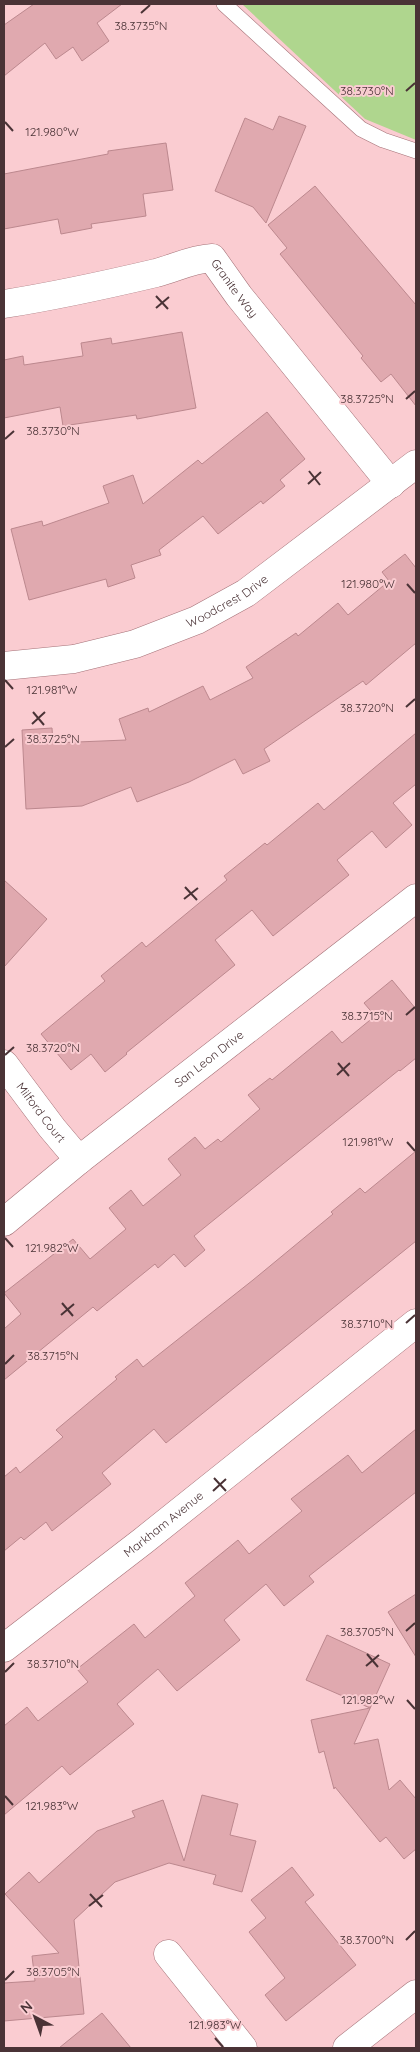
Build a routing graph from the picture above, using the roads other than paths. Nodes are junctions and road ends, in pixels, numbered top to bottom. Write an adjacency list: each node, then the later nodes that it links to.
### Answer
1 (224, 4): 2 (lane)
2 (416, 151)
3 (4, 304): 5 (street, Granite Way)
4 (416, 464): 5 (street, Woodcrest Drive)
5 (391, 484): 6 (street, Woodcrest Drive)
6 (4, 666)
7 (416, 898): 9 (street, San Leon Drive)
8 (4, 1064): 9 (street, Milford Court)
9 (79, 1160): 10 (street, San Leon Drive)
10 (4, 1222)
11 (416, 1323): 12 (street, Markham Avenue)
12 (4, 1648)
13 (168, 1954): 15 (street)
14 (416, 1994): 16 (street)
15 (243, 2048)
16 (347, 2048)

